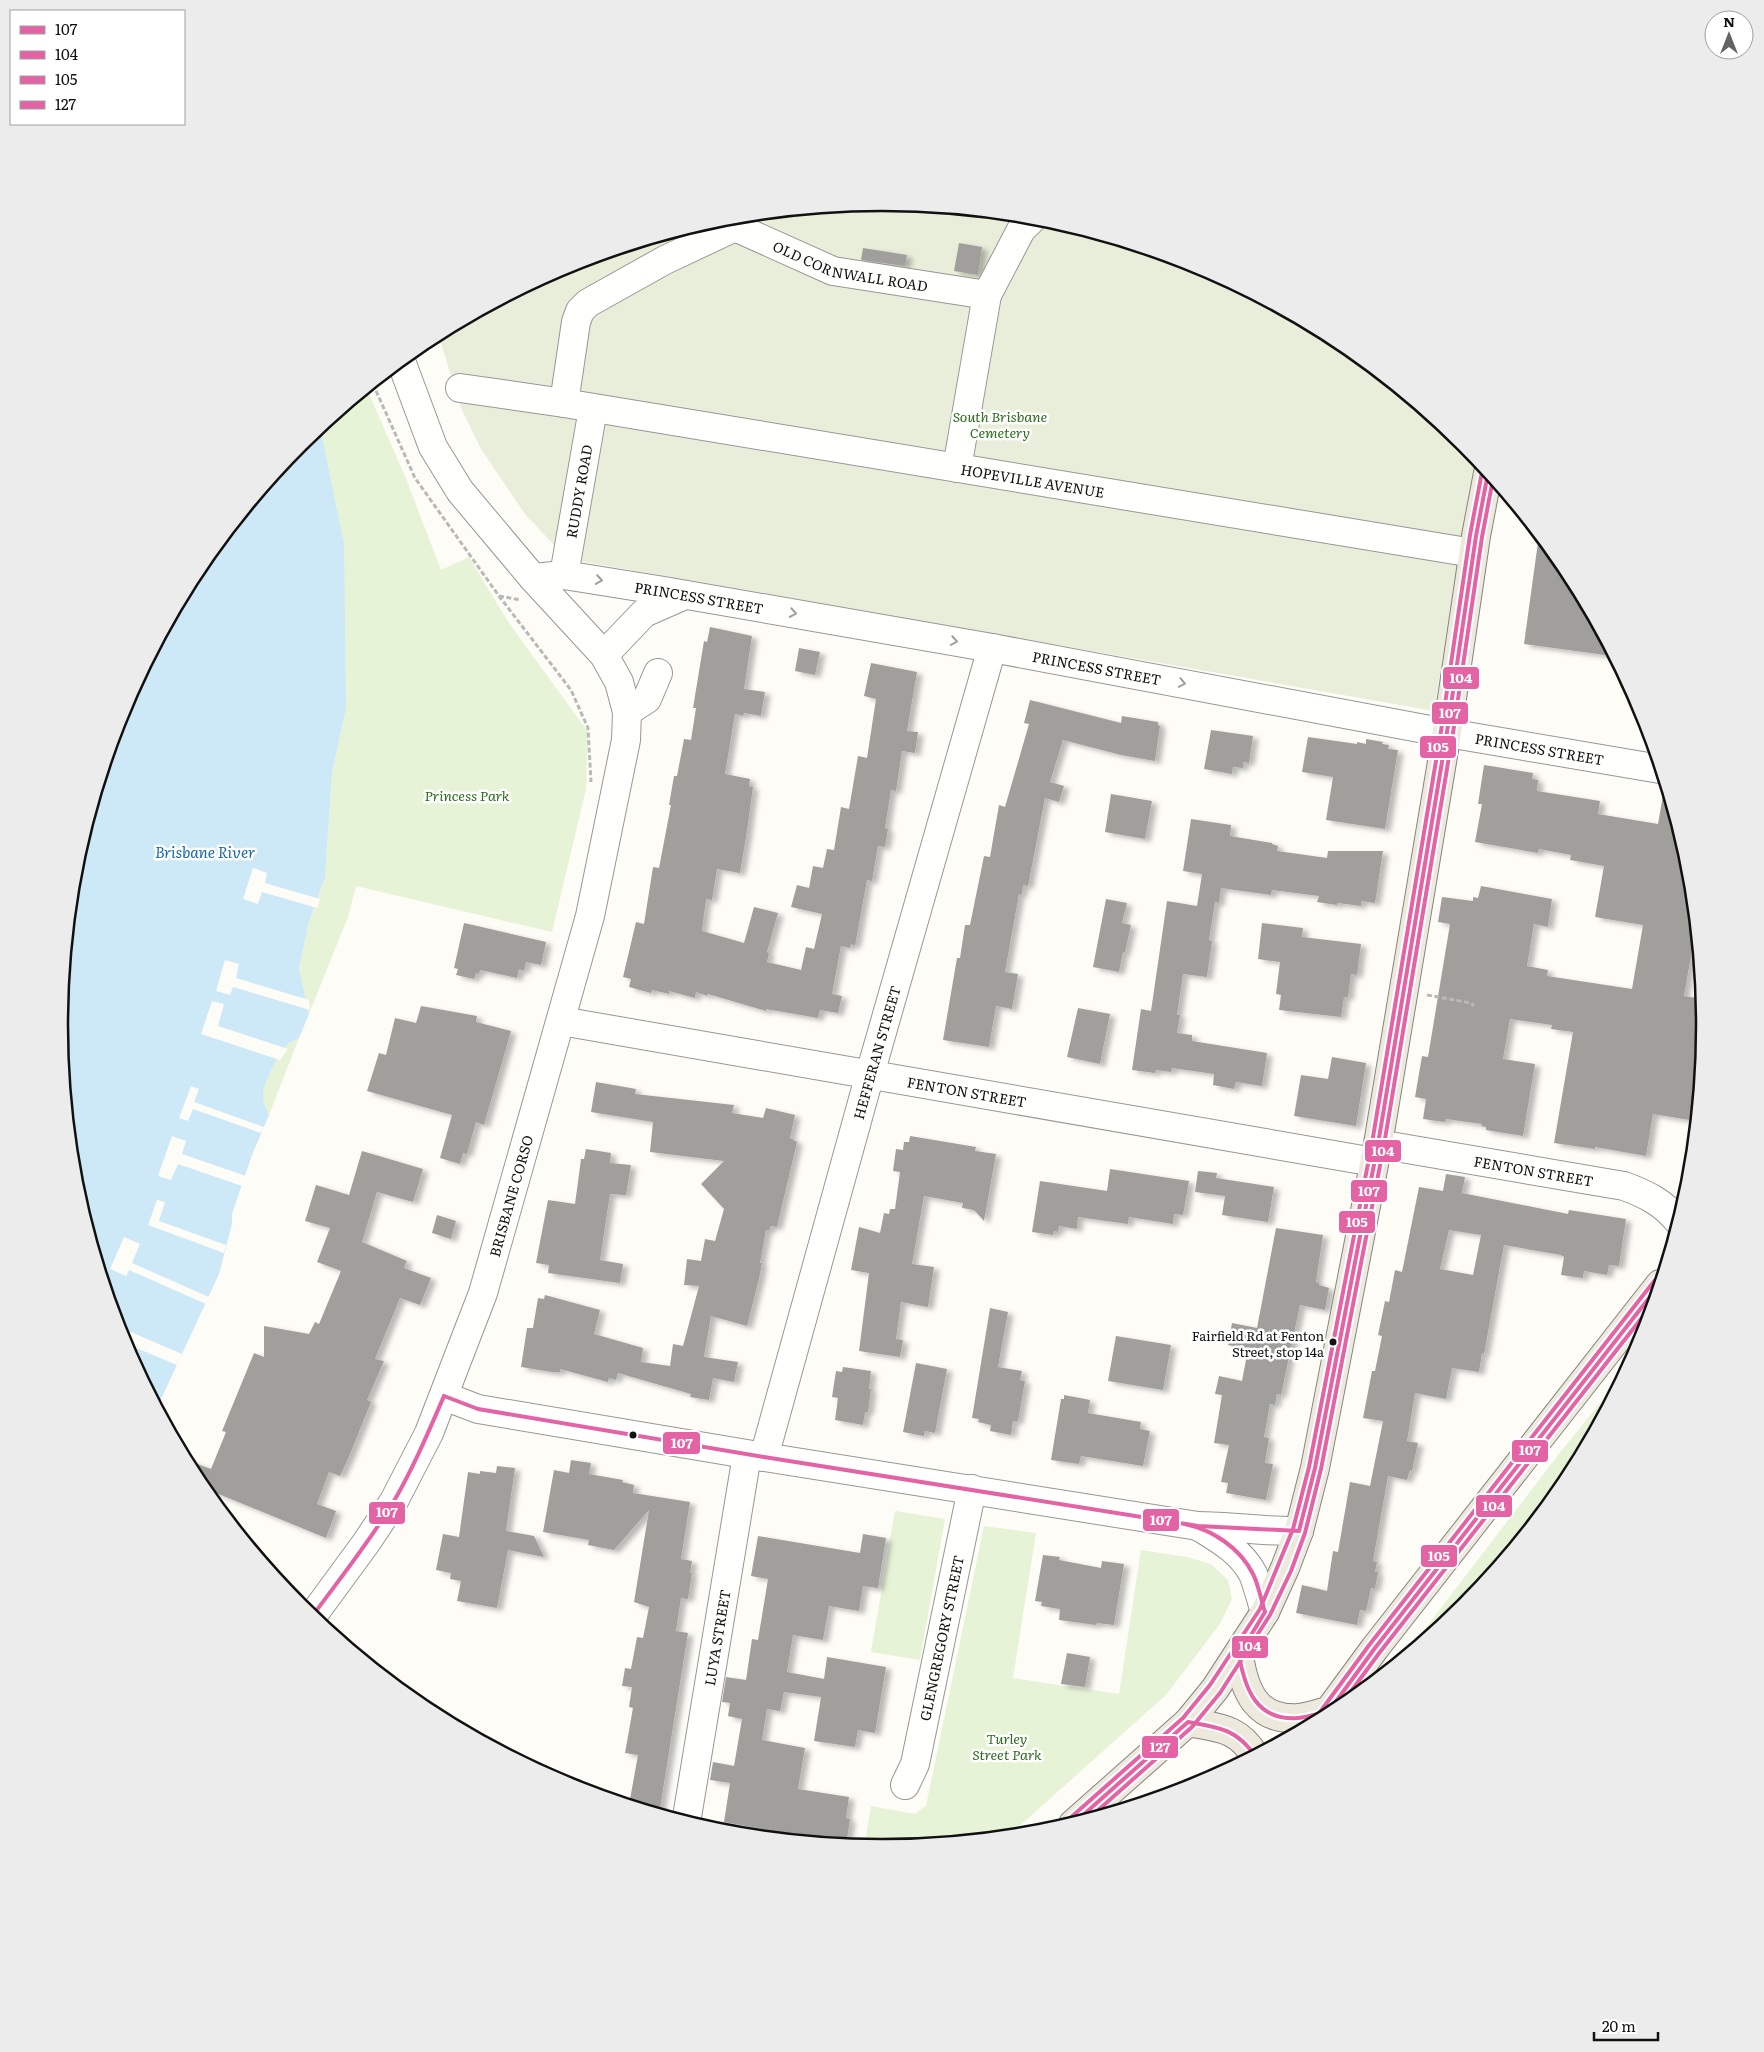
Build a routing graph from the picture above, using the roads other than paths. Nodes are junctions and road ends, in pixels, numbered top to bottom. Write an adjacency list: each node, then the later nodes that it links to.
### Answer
1 (733, 225): 4 (street, OLD CORNWALL ROAD)
2 (1026, 225): 4 (street)
3 (720, 228): 7 (street)
4 (987, 295): 9 (street)
5 (403, 367): 13 (street, BRISBANE CORSO)
6 (460, 388): 7 (street, HOPEVILLE AVENUE)
7 (564, 403): 8 (street, HOPEVILLE AVENUE)
8 (593, 409): 9 (street, HOPEVILLE AVENUE); 12 (street, RUDDY ROAD)
9 (957, 468): 11 (street, HOPEVILLE AVENUE)
10 (1487, 481): 11 (main road)
11 (1473, 553): 19 (main road)
12 (564, 575): 13 (street, PRINCESS STREET); 14 (street, PRINCESS STREET, one-way to 14)
13 (529, 590): 16 (street, BRISBANE CORSO)
14 (685, 595): 15 (street, PRINCESS STREET, one-way to 15); 16 (street)
15 (992, 648): 19 (street, PRINCESS STREET, one-way to 19); 22 (street, HEFFERAN STREET)
16 (604, 655): 18 (street, BRISBANE CORSO)
17 (658, 673): 18 (street)
18 (627, 712): 21 (street, BRISBANE CORSO)
19 (1447, 732): 20 (street, PRINCESS STREET); 23 (main road)
20 (1654, 768)
21 (561, 1021): 22 (street, FENTON STREET); 26 (street, BRISBANE CORSO)
22 (870, 1074): 23 (street, FENTON STREET); 27 (street, HEFFERAN STREET)
23 (1376, 1153): 24 (street, FENTON STREET); 30 (main road)
24 (1671, 1214)
25 (1649, 1298): 34 (main road)
26 (444, 1396): 27 (street); 31 (street, BRISBANE CORSO)
27 (756, 1456): 28 (street); 40 (street, LUYA STREET)
28 (972, 1490): 29 (street); 38 (street, GLENGREGORY STREET)
29 (1198, 1526): 30 (street); 32 (street)
30 (1299, 1531): 32 (main road)
31 (316, 1611)
32 (1265, 1612): 33 (main road)
33 (1239, 1655): 35 (main road); 36 (main road)
34 (1335, 1703)
35 (1313, 1716)
36 (1188, 1722): 37 (main road); 39 (main road)
37 (1252, 1751)
38 (905, 1785)
39 (1083, 1815)
40 (687, 1817)

